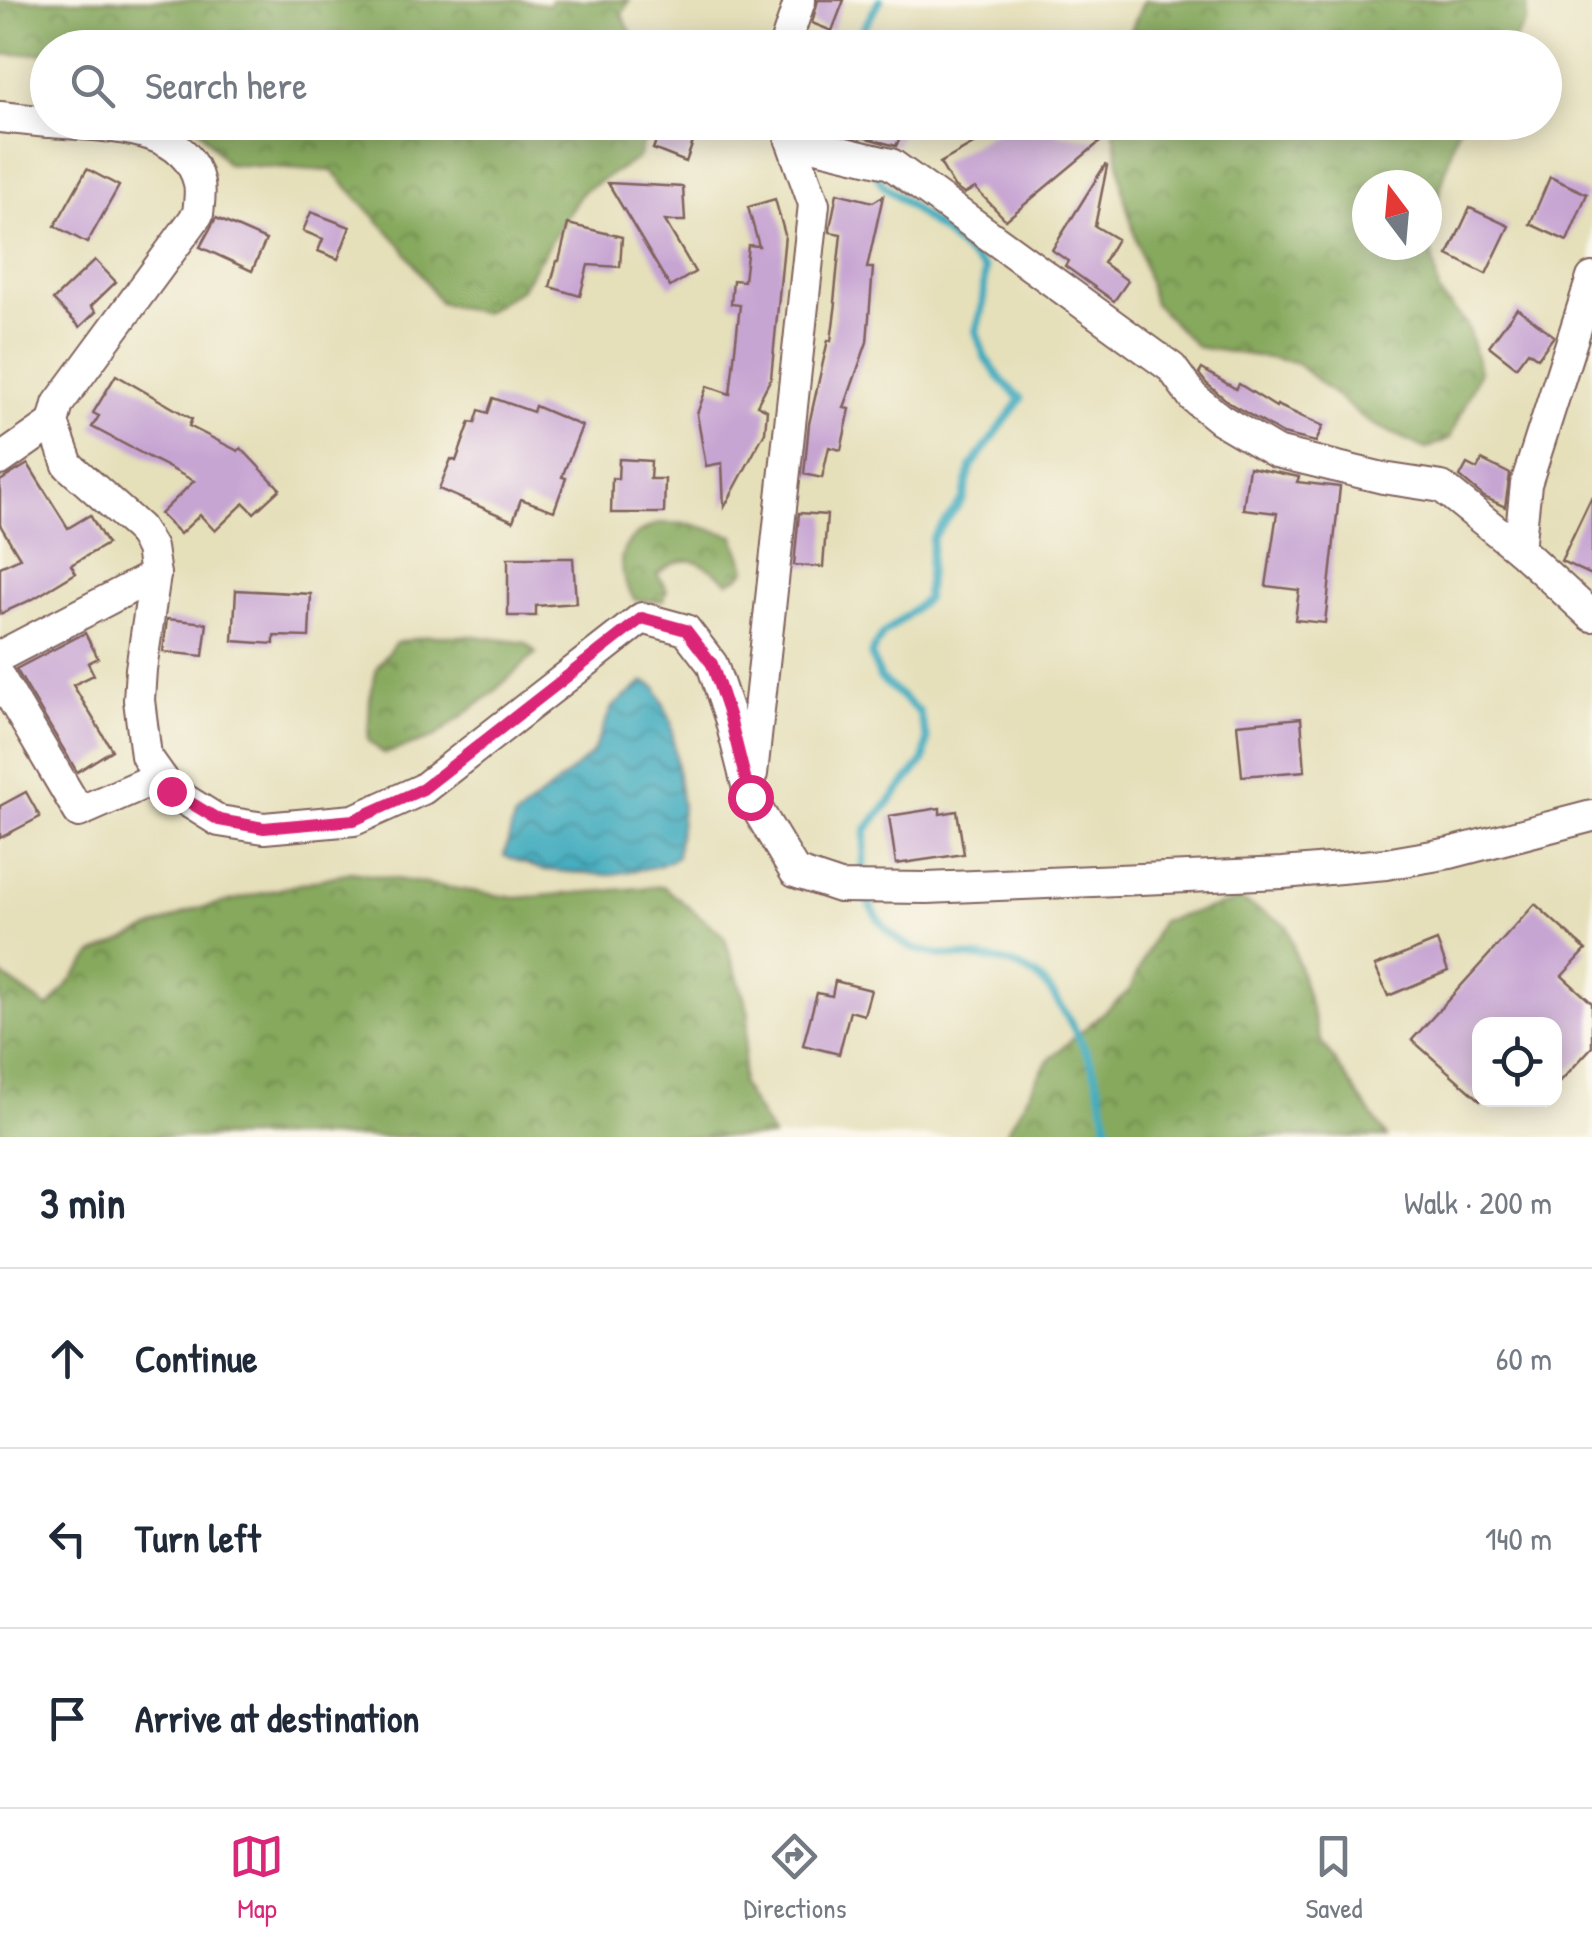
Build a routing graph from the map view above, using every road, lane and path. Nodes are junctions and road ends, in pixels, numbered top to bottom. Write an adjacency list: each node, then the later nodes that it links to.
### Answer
1 (800, 0): 2 (street)
2 (790, 30)
3 (0, 117): 4 (street)
4 (30, 120)
5 (166, 140): 9 (street)
6 (791, 140): 17 (street)
7 (816, 140): 11 (street)
8 (1592, 278): 11 (street)
9 (53, 424): 10 (street); 12 (street)
10 (0, 460)
11 (1519, 549): 13 (street)
12 (155, 575): 14 (street); 16 (street)
13 (1592, 616)
14 (0, 656)
15 (0, 678): 16 (street)
16 (160, 777): 17 (street)
17 (750, 797): 18 (street)
18 (1592, 816)

